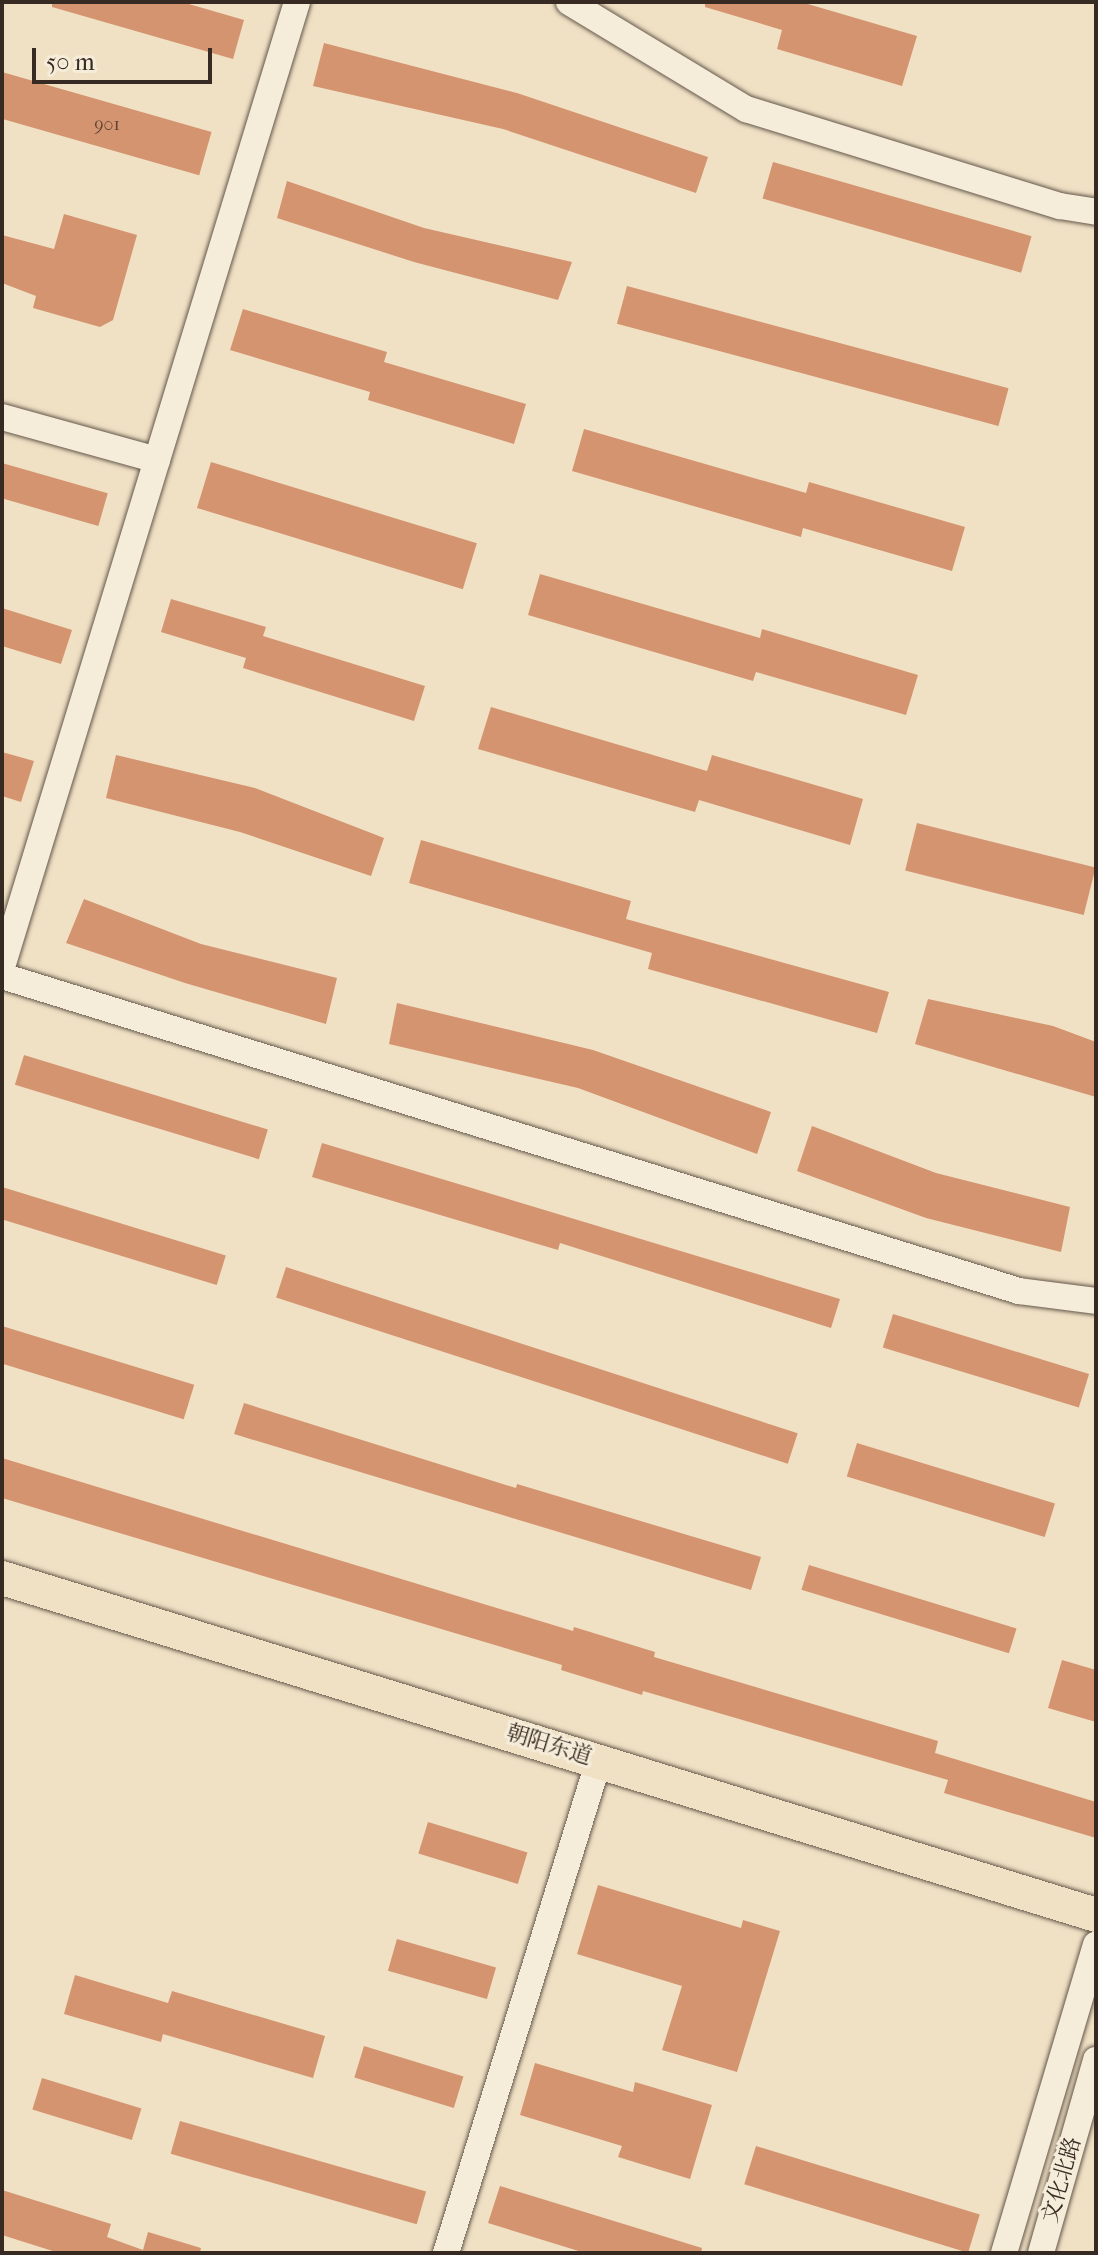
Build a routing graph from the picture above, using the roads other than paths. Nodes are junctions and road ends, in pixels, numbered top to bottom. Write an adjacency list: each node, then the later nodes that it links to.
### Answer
1 (297, 2): 5 (street)
2 (569, 2): 3 (street)
3 (1096, 212)
4 (2, 417): 5 (street)
5 (157, 460): 6 (street)
6 (2, 967)
7 (2, 976): 8 (street)
8 (1096, 1301)
9 (2, 1578): 10 (main road, 朝阳东道)
10 (599, 1760): 11 (main road, 朝阳东道); 14 (street)
11 (1096, 1915)
12 (1096, 1944): 15 (street)
13 (1096, 2060): 16 (street, 文化北路)
14 (446, 2253)
15 (1004, 2253)
16 (1041, 2253)

